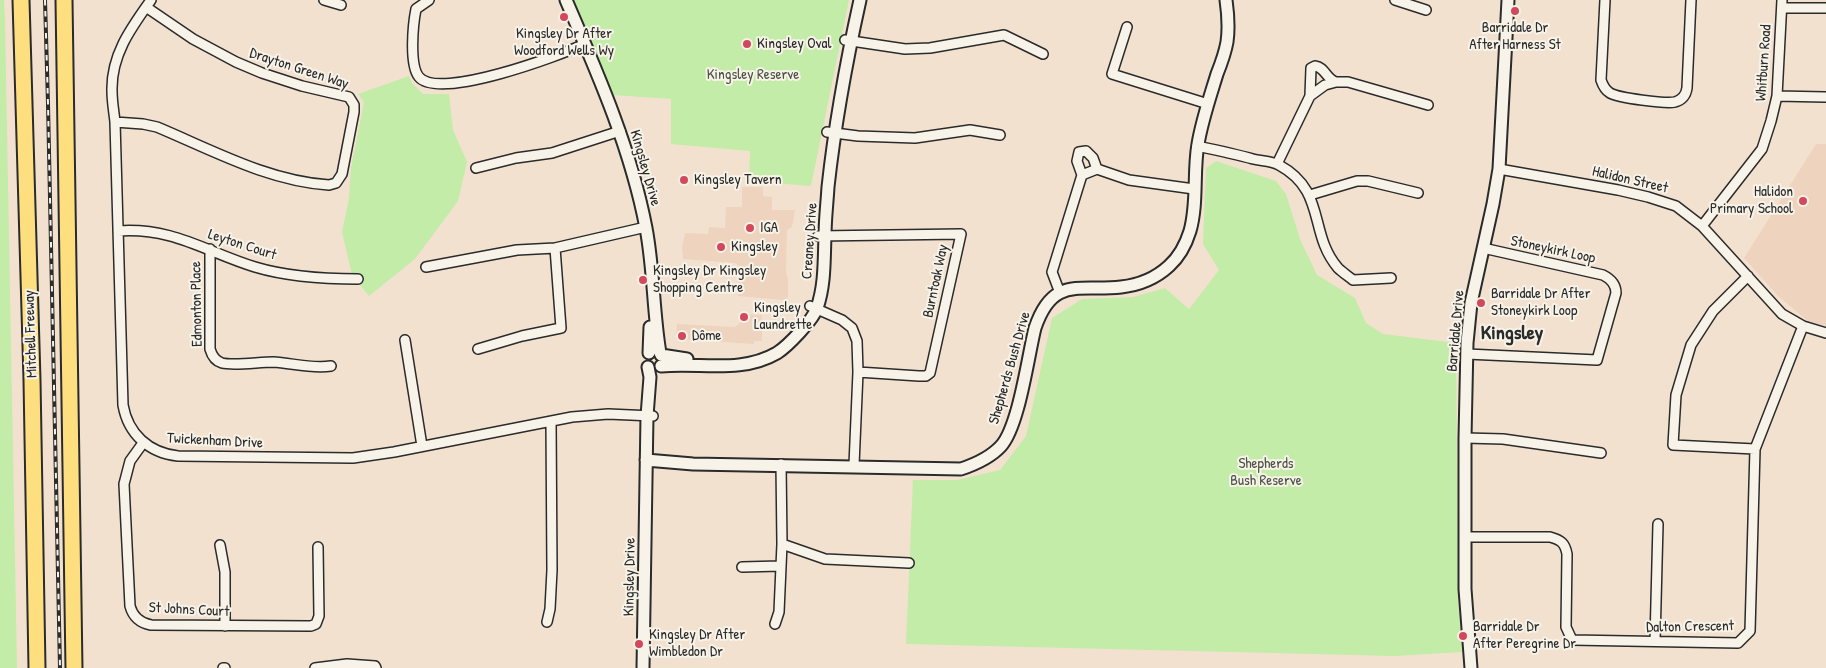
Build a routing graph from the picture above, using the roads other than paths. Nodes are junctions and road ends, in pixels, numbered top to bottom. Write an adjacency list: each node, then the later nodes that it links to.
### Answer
1 (21, 0): 86 (highway, Mitchell Freeway)
2 (64, 0): 87 (highway)
3 (324, 0): 17 (street)
4 (429, 0): 22 (street)
5 (560, 0): 22 (street, Kingsley Drive)
6 (566, 0): 22 (street, Kingsley Drive)
7 (854, 0): 21 (street, Creaney Drive)
8 (860, 0): 21 (street, Creaney Drive)
9 (1226, 0): 28 (street)
10 (1396, 0): 19 (street)
11 (1508, 0): 38 (street, Barridale Drive)
12 (1513, 0): 38 (street, Barridale Drive)
13 (1605, 0): 14 (street)
14 (1692, 0)
15 (149, 3): 30 (street, Twickenham Drive); 30 (street, Drayton Green Way)
16 (1782, 4): 18 (street); 26 (street, Whitburn Road)
17 (341, 5)
18 (1826, 8)
19 (1426, 10)
20 (1127, 27): 28 (street)
21 (848, 41): 23 (street); 31 (street, Creaney Drive)
22 (582, 45): 32 (street, Kingsley Drive)
23 (1042, 54)
24 (1336, 82): 25 (street); 25 (street); 29 (street)
25 (1310, 96): 35 (street)
26 (1778, 96): 27 (street); 43 (street, Whitburn Road)
27 (1825, 97)
28 (1208, 104): 34 (street)
29 (1428, 105)
30 (115, 122): 45 (street, Twickenham Drive)
31 (830, 132): 33 (street); 46 (street, Creaney Drive)
32 (617, 133): 36 (street); 44 (street, Kingsley Drive)
33 (1000, 135)
34 (1198, 146): 35 (street); 40 (street)
35 (1277, 164): 42 (street)
36 (476, 168)
37 (1097, 169): 39 (street); 39 (street); 40 (street)
38 (1502, 169): 43 (street, Halidon Street); 48 (street, Barridale Drive)
39 (1082, 176): 54 (street)
40 (1194, 189): 54 (street)
41 (1418, 192): 42 (street)
42 (1310, 195): 52 (street)
43 (1702, 226): 51 (street, Halidon Street)
44 (643, 228): 47 (street); 61 (street, Kingsley Drive)
45 (118, 231): 49 (street, Leyton Court); 67 (street, Twickenham Drive)
46 (821, 236): 55 (street, Creaney Drive); 63 (street, Burntoak Way)
47 (555, 248): 50 (street); 59 (street)
48 (1486, 249): 60 (street, Barridale Drive); 60 (street, Stoneykirk Loop)
49 (210, 250): 53 (street, Leyton Court); 62 (street, Edmonton Place)
50 (426, 268)
51 (1748, 276): 56 (street, Halidon Street); 69 (street)
52 (1391, 278)
53 (358, 279)
54 (1060, 293): 73 (street, Shepherds Bush Drive)
55 (813, 308): 61 (street, Creaney Drive); 63 (street)
56 (1803, 326): 57 (street, Halidon Street); 69 (street, Dalton Crescent)
57 (1826, 333)
58 (406, 340): 68 (street)
59 (478, 349)
60 (1470, 354): 66 (street, Barridale Drive)
61 (656, 360): 64 (street, Kingsley Drive)
62 (331, 366)
63 (858, 372): 73 (street)
64 (650, 416): 65 (street, Twickenham Drive); 71 (street, Kingsley Drive)
65 (551, 421): 68 (street, Twickenham Drive); 82 (street)
66 (1468, 438): 70 (street); 75 (street, Barridale Drive)
67 (144, 442): 68 (street, Twickenham Drive); 84 (street, St Johns Court)
68 (422, 446)
69 (1755, 449): 85 (street, Dalton Crescent)
70 (1601, 453)
71 (649, 463): 72 (street, Shepherds Bush Drive); 90 (street, Kingsley Drive); 91 (street, Kingsley Drive)
72 (781, 464): 73 (street, Shepherds Bush Drive); 76 (street)
73 (854, 465)
74 (1658, 524): 85 (street)
75 (1467, 536): 85 (street, Dalton Crescent); 92 (street, Barridale Drive); 93 (street, Barridale Drive)
76 (782, 544): 79 (street); 81 (street)
77 (220, 545): 84 (street)
78 (318, 547): 84 (street, St Johns Court)
79 (909, 563)
80 (742, 566): 81 (street)
81 (780, 566): 83 (street)
82 (547, 622)
83 (774, 624)
84 (225, 626)
85 (1655, 641)
86 (37, 668)
87 (74, 668)
88 (315, 668): 89 (street)
89 (376, 668)
90 (643, 668)
91 (649, 668)
92 (1471, 668)
93 (1477, 668)

